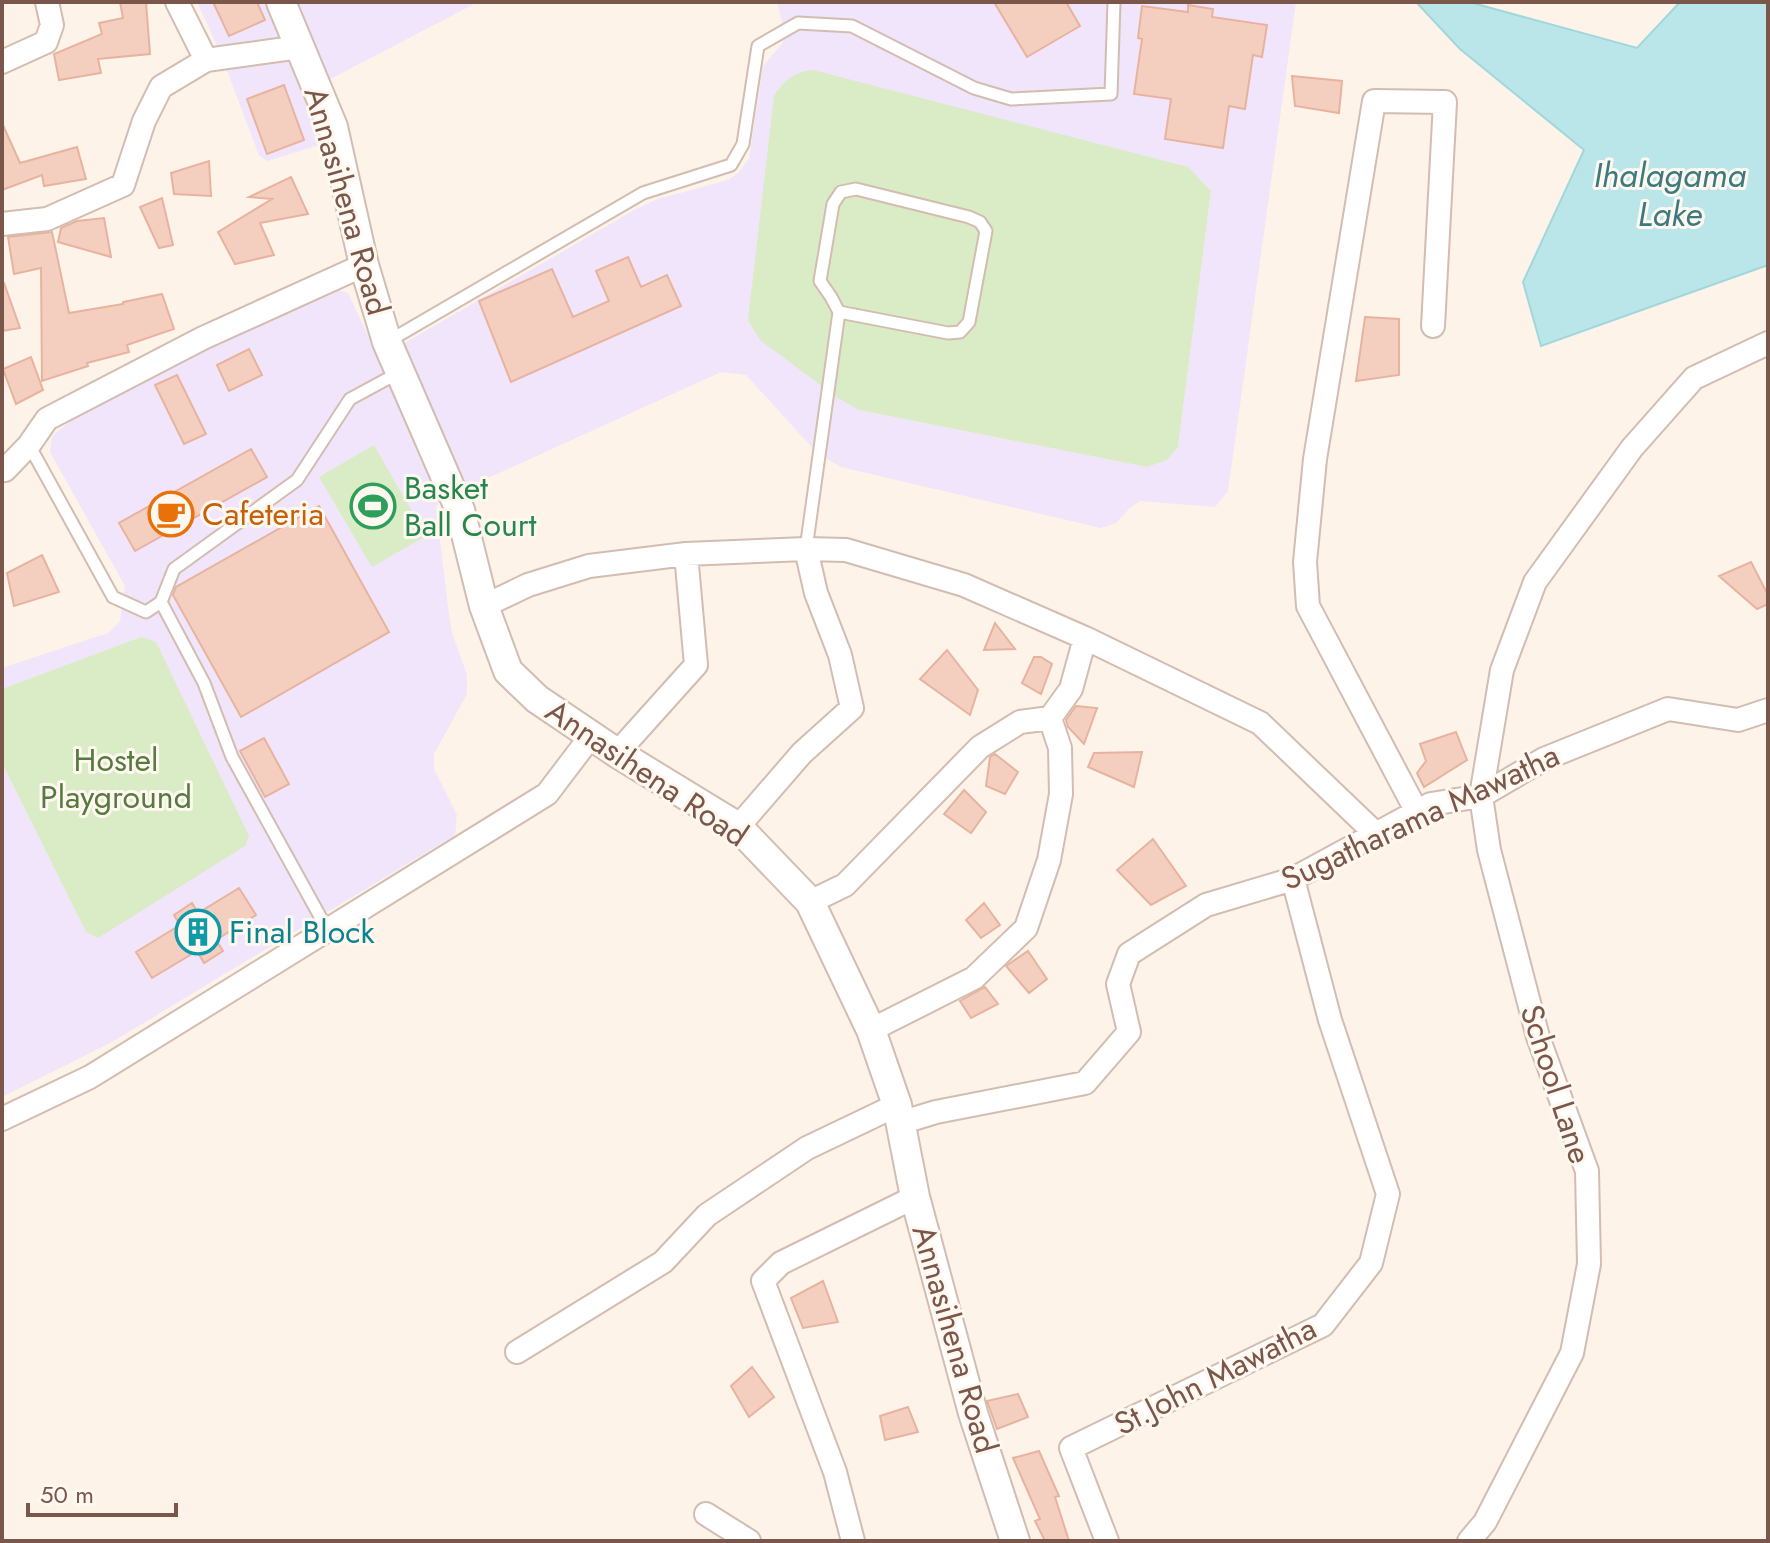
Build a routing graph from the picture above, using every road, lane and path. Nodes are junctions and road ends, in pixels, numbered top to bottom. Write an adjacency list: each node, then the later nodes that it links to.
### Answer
1 (47, 2): 7 (street)
2 (177, 2): 6 (street)
3 (281, 2): 5 (street, Annasihena Road)
4 (1114, 2): 12 (lane)
5 (300, 47): 6 (street); 9 (street, Annasihena Road)
6 (206, 60): 8 (street)
7 (2, 62)
8 (2, 224)
9 (364, 265): 12 (street, Annasihena Road); 15 (street)
10 (839, 312): 10 (lane); 17 (lane)
11 (1433, 326): 27 (street)
12 (387, 342): 14 (street, Annasihena Road)
13 (1768, 343): 26 (street, School Lane)
14 (401, 372): 19 (lane); 20 (street, Annasihena Road)
15 (29, 445): 16 (street); 19 (lane)
16 (2, 470)
17 (806, 549): 18 (street); 21 (street); 28 (street)
18 (686, 554): 20 (street); 25 (street)
19 (161, 602): 32 (lane)
20 (484, 606): 24 (street, Annasihena Road)
21 (1085, 638): 23 (street); 29 (street)
22 (1768, 710): 26 (street, Sugatharama Mawatha)
23 (1050, 718): 31 (street); 33 (street)
24 (591, 736): 25 (street, Annasihena Road); 32 (street)
25 (617, 753): 28 (street, Annasihena Road)
26 (1481, 796): 27 (street, Sugatharama Mawatha); 43 (street, School Lane)
27 (1417, 812): 29 (street, Sugatharama Mawatha)
28 (738, 827): 31 (street, Annasihena Road)
29 (1376, 834): 30 (street, Sugatharama Mawatha)
30 (1293, 879): 34 (street, Sugatharama Mawatha); 42 (street, St.John Mawatha)
31 (810, 902): 33 (street, Annasihena Road)
32 (327, 929): 35 (street)
33 (871, 1030): 34 (street, Annasihena Road)
34 (898, 1114): 36 (street, Annasihena Road); 37 (street)
35 (2, 1119)
36 (915, 1197): 40 (street); 41 (street, Annasihena Road)
37 (517, 1352)
38 (706, 1514): 39 (street)
39 (749, 1541)
40 (853, 1541)
41 (1015, 1541)
42 (1107, 1541)
43 (1469, 1541)

